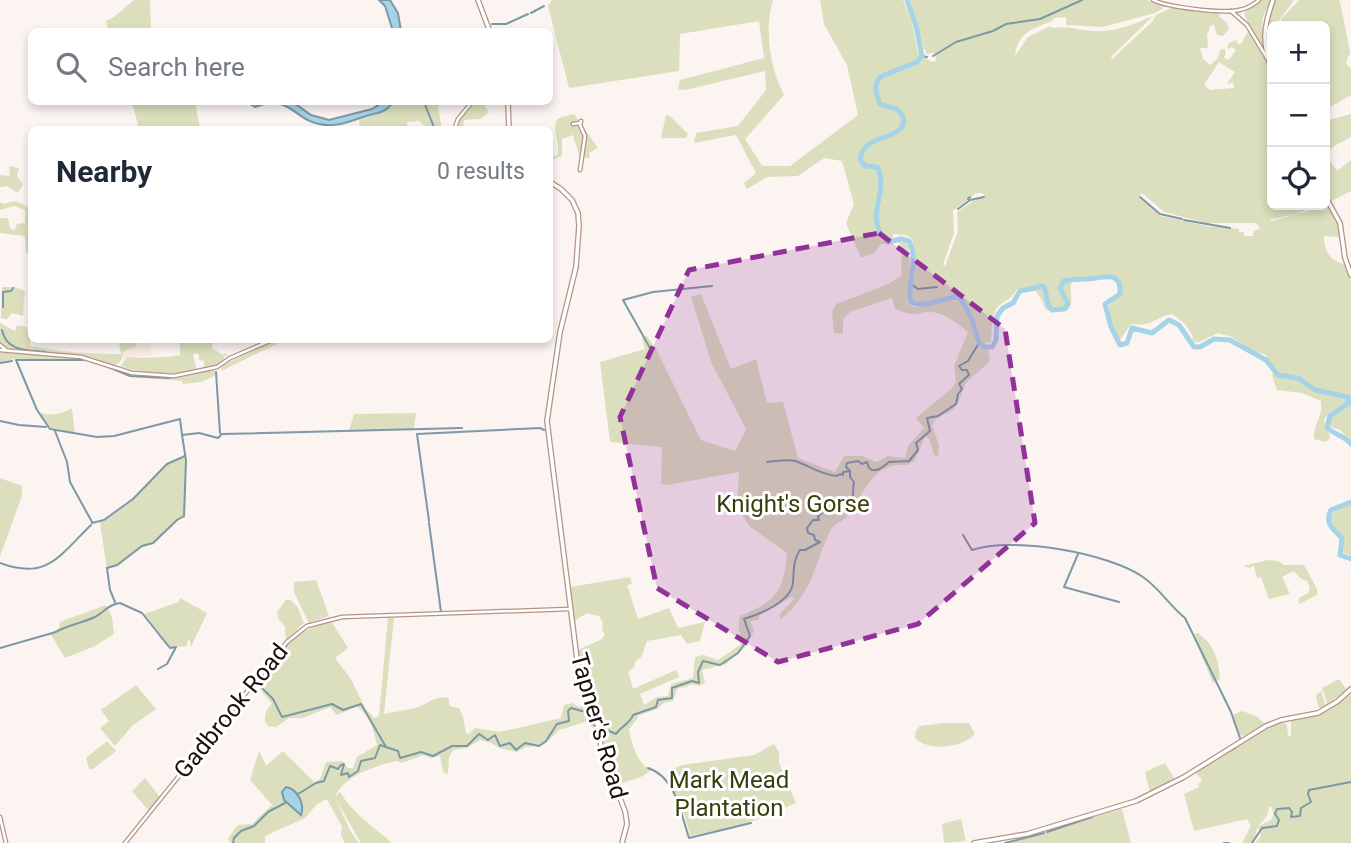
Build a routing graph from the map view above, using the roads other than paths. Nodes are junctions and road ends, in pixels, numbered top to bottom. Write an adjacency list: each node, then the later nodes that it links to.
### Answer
1 (478, 0): 6 (street)
2 (1153, 0): 5 (street)
3 (1259, 0): 5 (street)
4 (1273, 0): 7 (street)
5 (1231, 11): 8 (street)
6 (488, 28)
7 (1267, 51)
8 (1267, 56)
9 (469, 105): 12 (street)
10 (508, 105): 13 (street)
11 (573, 124): 14 (street)
12 (455, 126)
13 (509, 126)
14 (580, 170)
15 (553, 184): 20 (street, Tapner's Road)
16 (1330, 205): 17 (street)
17 (1351, 275)
18 (266, 343): 19 (street)
19 (0, 348)
20 (570, 609): 24 (street, Gadbrook Road); 25 (street, Tapner's Road)
21 (1351, 689): 26 (street)
22 (0, 817): 23 (street)
23 (6, 843)
24 (125, 843)
25 (622, 843)
26 (974, 843)

